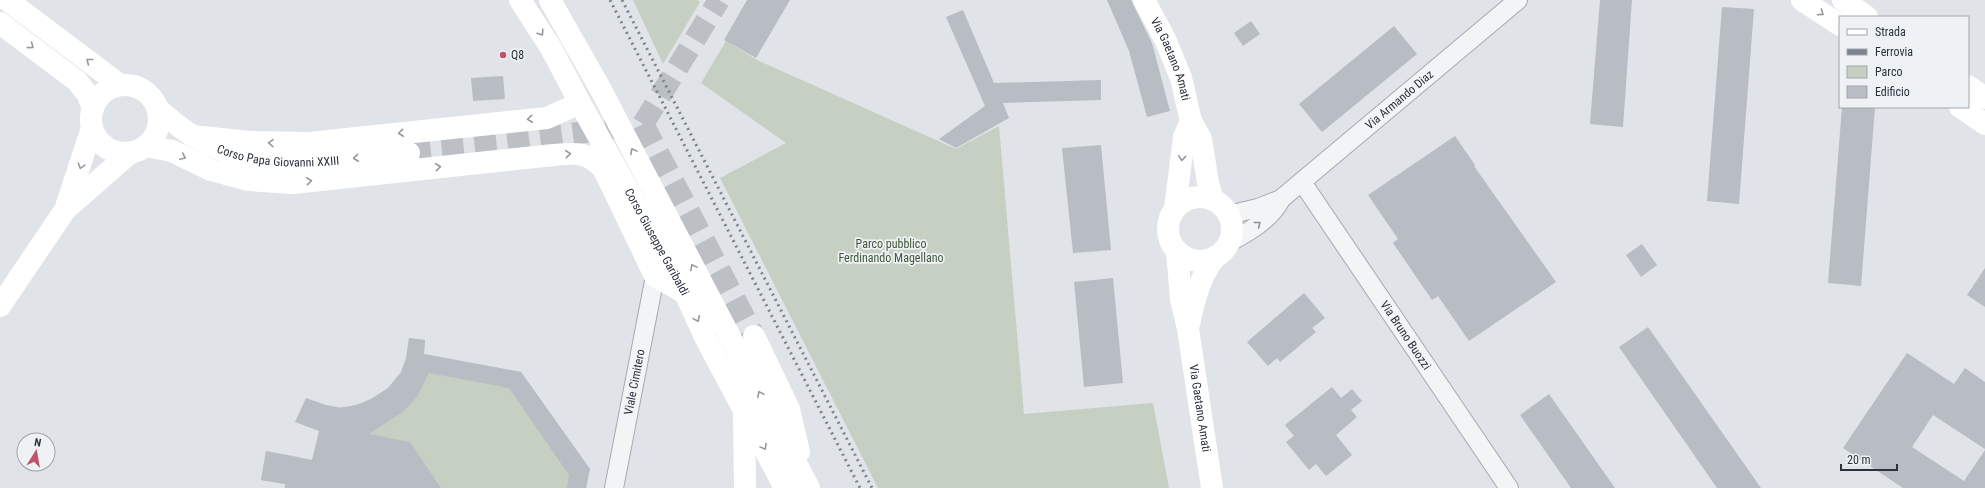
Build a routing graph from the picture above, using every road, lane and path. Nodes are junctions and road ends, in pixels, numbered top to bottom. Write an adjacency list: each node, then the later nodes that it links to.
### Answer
1 (7, 0): 11 (street, one-way to 1)
2 (520, 0): 14 (street, Corso Giuseppe Garibaldi, one-way to 14)
3 (550, 0): 36 (street, Corso Giuseppe Garibaldi, one-way to 3)
4 (1144, 0): 18 (street, Via Gaetano Amati)
5 (1518, 0): 23 (street, Via Armando Diaz)
6 (1802, 0): 10 (street, one-way to 10)
7 (1843, 0): 8 (street)
8 (1866, 16)
9 (0, 23): 17 (street, one-way to 17)
10 (1839, 24)
11 (120, 85): 16 (street); 17 (street)
12 (1969, 87): 13 (street)
13 (1985, 98)
14 (580, 103): 20 (street, one-way to 20); 31 (street, Corso Giuseppe Garibaldi)
15 (1961, 108): 19 (street)
16 (159, 110): 20 (street, Corso Papa Giovanni XXIII); 21 (street)
17 (92, 118): 21 (street); 27 (street, one-way to 27)
18 (1191, 121): 25 (street, Via Gaetano Amati); 26 (street, one-way to 26)
19 (1985, 124)
20 (192, 136): 22 (street, Corso Papa Giovanni XXIII, one-way to 20)
21 (138, 150): 27 (street); 30 (street, one-way to 30)
22 (409, 153)
23 (1302, 182): 24 (street, Via Armando Diaz); 40 (street, Via Bruno Buozzi)
24 (1281, 199): 25 (street, Via Armando Diaz); 28 (street, Via Armando Diaz, one-way to 24)
25 (1221, 207): 26 (street); 28 (street)
26 (1175, 209): 29 (street)
27 (66, 210): 32 (street)
28 (1222, 250): 29 (street); 33 (street, Via Gaetano Amati)
29 (1178, 251): 33 (street, Via Gaetano Amati)
30 (655, 276): 31 (street); 37 (street, Viale Cimitero)
31 (685, 293): 35 (street, Corso Giuseppe Garibaldi, one-way to 35)
32 (0, 306)
33 (1188, 329): 39 (street, Via Gaetano Amati)
34 (754, 336): 36 (street)
35 (744, 410): 36 (street, Corso Giuseppe Garibaldi, one-way to 36); 38 (street)
36 (800, 485)
37 (614, 488)
38 (745, 488)
39 (1212, 488)
40 (1509, 488)

